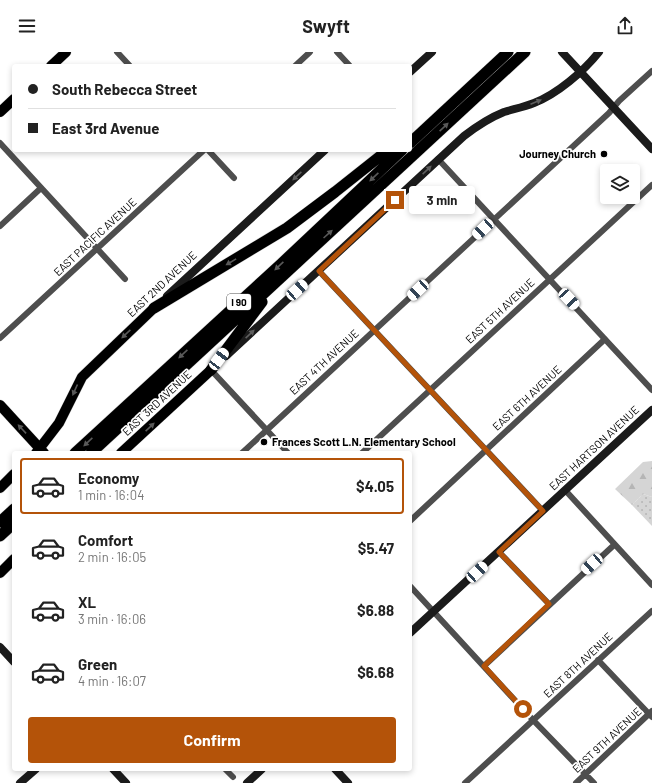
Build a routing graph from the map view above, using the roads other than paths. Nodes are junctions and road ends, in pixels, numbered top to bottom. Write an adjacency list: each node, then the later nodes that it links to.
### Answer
1 (66, 52): 10 (main road)
2 (117, 52): 11 (street)
3 (310, 52): 12 (street)
4 (337, 52): 13 (street)
5 (432, 52): 14 (street)
6 (525, 52): 38 (highway, I 90, one-way to 6)
7 (562, 52): 15 (street)
8 (598, 52): 15 (street)
9 (507, 53): 20 (highway); 21 (highway)
10 (53, 64)
11 (128, 64)
12 (297, 64)
13 (348, 64)
14 (412, 70)
15 (579, 71): 18 (street); 29 (street, EAST 3RD AVENUE, one-way to 15)
16 (652, 71): 18 (street)
17 (12, 101): 19 (main road)
18 (614, 108): 23 (street); 33 (street, EAST 4TH AVENUE)
19 (0, 112)
20 (412, 130)
21 (412, 141)
22 (0, 144): 32 (street)
23 (652, 149)
24 (202, 152): 35 (street, EAST PACIFIC AVENUE)
25 (210, 152): 30 (street)
26 (323, 152): 40 (street, EAST 2ND AVENUE, one-way to 40)
27 (385, 152): 40 (highway, one-way to 40)
28 (400, 152): 53 (highway, I 90, one-way to 53)
29 (438, 159): 33 (street); 36 (street, EAST 3RD AVENUE, one-way to 29)
30 (234, 178)
31 (652, 185): 39 (street, EAST 5TH AVENUE)
32 (41, 188): 34 (street); 35 (street)
33 (494, 219): 39 (street); 41 (street, EAST 4TH AVENUE)
34 (0, 226)
35 (97, 248): 37 (street); 42 (street, EAST PACIFIC AVENUE)
36 (319, 271): 41 (street); 44 (street, EAST 3RD AVENUE, one-way to 36)
37 (125, 279)
38 (278, 279): 44 (highway); 54 (highway, I 90)
39 (550, 280): 43 (street); 45 (street, EAST 5TH AVENUE)
40 (154, 308): 52 (main road, EAST 2ND AVENUE, one-way to 52)
41 (374, 330): 45 (street); 49 (street, EAST 4TH AVENUE)
42 (0, 338)
43 (605, 339): 46 (street); 50 (street, EAST 6TH AVENUE)
44 (211, 370): 49 (street); 55 (main road, EAST 3RD AVENUE, one-way to 44)
45 (430, 390): 50 (street); 58 (street, EAST 5TH AVENUE)
46 (652, 390)
47 (0, 405): 51 (main road, one-way to 47)
48 (652, 410): 61 (street, EAST HARTSON AVENUE)
49 (266, 430): 56 (street, EAST 4TH AVENUE); 57 (street)
50 (487, 450): 63 (street); 64 (street, EAST 6TH AVENUE)
51 (39, 451)
52 (41, 451)
53 (77, 451)
54 (93, 451)
55 (123, 451)
56 (244, 451)
57 (286, 451)
58 (364, 451)
59 (12, 476): 60 (main road)
60 (0, 488)
61 (565, 490): 63 (street, EAST HARTSON AVENUE); 68 (street)
62 (12, 511): 65 (highway)
63 (543, 511): 69 (street, EAST HARTSON AVENUE)
64 (412, 519)
65 (0, 522)
66 (12, 525): 67 (highway)
67 (0, 536)
68 (614, 544): 72 (street); 74 (street)
69 (499, 552): 74 (street); 75 (street, EAST HARTSON AVENUE)
70 (12, 561): 71 (main road)
71 (0, 572)
72 (652, 585)
73 (412, 588): 75 (street)
74 (549, 604): 81 (street)
75 (434, 611): 77 (street, EAST HARTSON AVENUE); 81 (street)
76 (652, 611): 80 (street, EAST 8TH AVENUE)
77 (412, 631)
78 (0, 647): 79 (street)
79 (12, 660)
80 (598, 660): 82 (street); 83 (street, EAST 8TH AVENUE)
81 (484, 666): 83 (street)
82 (651, 714): 89 (street, EAST 9TH AVENUE)
83 (533, 720): 89 (street); 95 (street, EAST 8TH AVENUE)
84 (34, 771): 91 (street)
85 (115, 771): 92 (street)
86 (228, 771): 90 (street)
87 (260, 771): 93 (street)
88 (337, 771): 94 (street)
89 (586, 774): 96 (street, EAST 9TH AVENUE); 97 (street)
90 (233, 777)
91 (20, 783)
92 (126, 783)
93 (247, 783)
94 (348, 783)
95 (466, 783)
96 (576, 783)
97 (594, 783)

